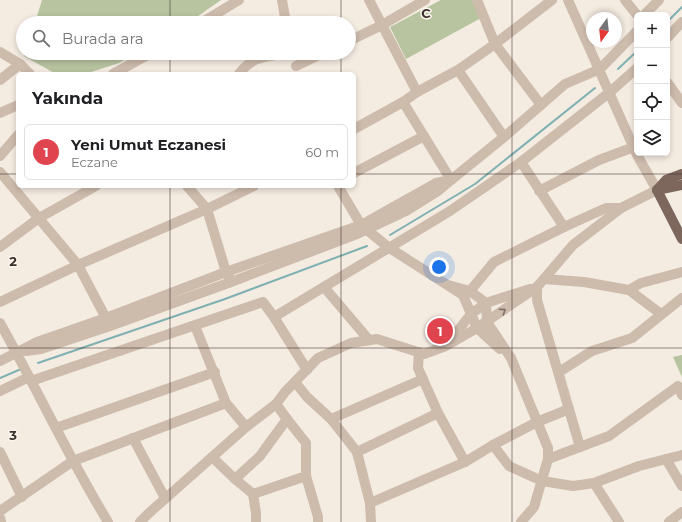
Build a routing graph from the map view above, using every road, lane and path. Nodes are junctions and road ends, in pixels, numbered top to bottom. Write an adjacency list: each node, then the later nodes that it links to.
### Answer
1 (239, 0): 12 (street)
2 (282, 0): 13 (street)
3 (369, 0): 15 (street)
4 (426, 0): 15 (street)
5 (477, 0): 19 (street)
6 (552, 0): 19 (street)
7 (568, 0): 26 (street)
8 (625, 0): 10 (street)
9 (659, 0): 11 (street)
10 (635, 12)
11 (647, 12)
12 (213, 16)
13 (285, 16)
14 (682, 22): 17 (street)
15 (382, 25): 18 (street); 35 (street)
16 (634, 34): 26 (street)
17 (670, 35)
18 (356, 38)
19 (496, 44): 28 (street); 39 (street)
20 (0, 52): 25 (street)
21 (139, 60): 31 (street)
22 (253, 60): 32 (street)
23 (295, 60): 27 (street)
24 (313, 60): 27 (street)
25 (20, 64): 30 (street); 33 (street)
26 (600, 69): 36 (street); 39 (street)
27 (298, 70)
28 (458, 70): 35 (street); 45 (street)
29 (634, 71): 36 (street)
30 (28, 72)
31 (120, 72)
32 (240, 72)
33 (0, 80)
34 (668, 84): 38 (street)
35 (417, 92): 37 (street)
36 (610, 92): 46 (street); 49 (street)
37 (403, 102): 42 (street); 44 (street)
38 (682, 103)
39 (541, 104): 45 (street)
40 (16, 105): 41 (street)
41 (0, 113)
42 (356, 129)
43 (16, 136): 47 (street)
44 (424, 136): 51 (street); 53 (street)
45 (504, 137): 53 (street)
46 (634, 146): 60 (street)
47 (0, 156)
48 (639, 156): 59 (street)
49 (520, 162): 60 (street); 68 (street)
50 (0, 172): 63 (street)
51 (356, 172)
52 (682, 174): 59 (main road)
53 (451, 180): 64 (street)
54 (682, 185): 59 (main road)
55 (92, 188): 63 (street)
56 (189, 188): 62 (street)
57 (250, 188): 62 (street)
58 (339, 188): 64 (street)
59 (657, 190): 61 (street); 66 (main road)
60 (540, 191): 65 (street)
61 (621, 208): 65 (street); 73 (street)
62 (207, 209): 69 (street); 70 (street)
63 (39, 218): 67 (street); 69 (street)
64 (363, 227): 68 (street); 70 (street); 72 (street)
65 (564, 227): 76 (street)
66 (682, 239)
67 (0, 246)
68 (388, 247): 74 (street); 76 (street)
69 (78, 265): 78 (street); 83 (street)
70 (226, 272): 72 (street); 83 (street)
71 (682, 272): 75 (street)
72 (231, 282): 83 (street)
73 (541, 283): 75 (street); 79 (street); 84 (street, one-way to 73); 96 (street)
74 (324, 287): 82 (street); 88 (street)
75 (629, 290): 81 (street)
76 (467, 293): 79 (street); 80 (street)
77 (682, 298): 81 (street)
78 (0, 302)
79 (486, 303): 80 (street); 84 (street)
80 (471, 314): 87 (street); 89 (street)
81 (662, 314): 96 (street)
82 (274, 317): 86 (street); 94 (street)
83 (108, 322): 91 (street)
84 (487, 322): 87 (street); 92 (street)
85 (0, 324): 91 (street)
86 (195, 326): 95 (street); 97 (street)
87 (477, 328): 89 (street); 92 (street)
88 (369, 340): 90 (street); 94 (street)
89 (446, 346): 90 (street)
90 (419, 352): 98 (street)
91 (16, 353): 93 (street); 97 (street)
92 (511, 358): 108 (street)
93 (0, 361)
94 (307, 370): 99 (street)
95 (215, 372): 102 (street); 110 (street)
96 (559, 372): 104 (street)
97 (30, 379): 100 (street); 110 (street)
98 (423, 379): 105 (street); 107 (street)
99 (295, 382): 103 (street); 107 (street)
100 (0, 391)
101 (682, 395): 113 (street)
102 (226, 403): 109 (street); 111 (street)
103 (276, 404): 106 (street); 109 (street)
104 (569, 409): 108 (street); 113 (street)
105 (438, 413): 115 (street); 121 (street)
106 (287, 419): 122 (street); 123 (street)
107 (331, 419): 115 (street)
108 (537, 422): 112 (street); 118 (street)
109 (246, 427): 117 (street)
110 (56, 428): 120 (street)
111 (133, 438): 120 (street); 129 (street)
112 (493, 444): 121 (street); 124 (street)
113 (580, 447): 118 (street)
114 (0, 452): 128 (street)
115 (357, 452): 130 (street)
116 (682, 456): 119 (street)
117 (212, 457): 123 (street); 129 (street)
118 (548, 459): 124 (street)
119 (666, 459): 125 (street); 126 (street)
120 (73, 461): 128 (street); 135 (street)
121 (465, 462): 130 (street)
122 (306, 476): 127 (street); 138 (street)
123 (235, 479): 127 (street)
124 (542, 481): 125 (street); 140 (street)
125 (594, 483): 141 (street)
126 (682, 486)
127 (253, 494): 137 (street)
128 (22, 497): 131 (street)
129 (165, 498): 136 (street)
130 (370, 503): 139 (street)
131 (0, 511)
132 (682, 512): 142 (street)
133 (0, 518): 134 (street)
134 (1, 522)
135 (108, 522)
136 (140, 522)
137 (256, 522)
138 (318, 522)
139 (371, 522)
140 (521, 522)
141 (619, 522)
142 (669, 522)

